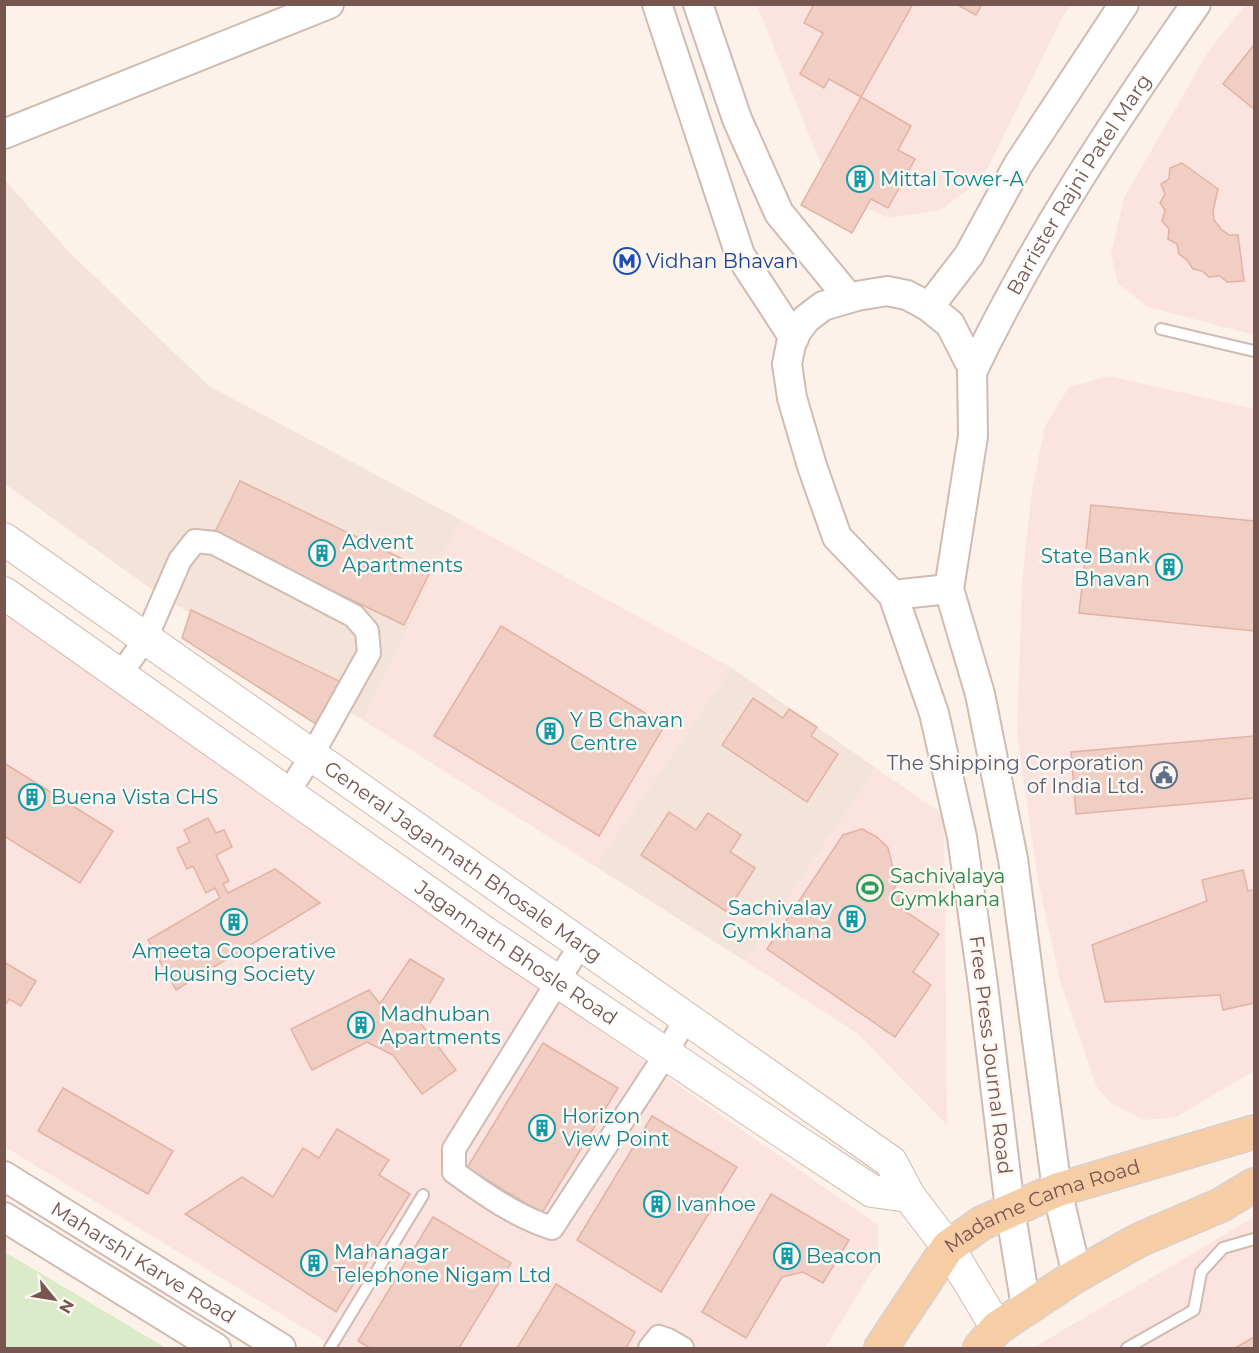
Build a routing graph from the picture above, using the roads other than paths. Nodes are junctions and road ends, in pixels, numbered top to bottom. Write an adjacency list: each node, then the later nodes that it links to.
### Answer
1 (329, 4): 6 (street)
2 (657, 4): 10 (street)
3 (698, 4): 7 (street)
4 (1124, 4): 8 (street)
5 (1196, 4): 12 (street, Barrister Rajni Patel Marg)
6 (4, 134)
7 (849, 298): 8 (street, Free Press Journal Road); 10 (street, Free Press Journal Road)
8 (929, 308): 12 (street, Free Press Journal Road)
9 (1161, 329): 11 (lane)
10 (794, 338): 16 (street, Free Press Journal Road)
11 (1254, 351)
12 (972, 372): 14 (street, Free Press Journal Road)
13 (4, 539): 17 (main road, General Jagannath Bhosale Marg)
14 (949, 589): 16 (street); 28 (street, Free Press Journal Road)
15 (4, 592): 18 (main road, Jagannath Bhosle Road)
16 (893, 595): 31 (street, Free Press Journal Road)
17 (146, 638): 18 (street); 19 (main road, General Jagannath Bhosale Marg); 19 (street)
18 (120, 675): 20 (main road, Jagannath Bhosle Road)
19 (312, 755): 20 (street); 21 (main road, General Jagannath Bhosale Marg)
20 (288, 793): 22 (main road, Jagannath Bhosle Road)
21 (581, 944): 22 (street); 23 (main road, General Jagannath Bhosale Marg)
22 (558, 982): 24 (main road, Jagannath Bhosle Road); 24 (street)
23 (686, 1018): 24 (street); 30 (main road, General Jagannath Bhosale Marg)
24 (666, 1054): 30 (main road, Jagannath Bhosle Road)
25 (1254, 1132): 28 (main road, Madame Cama Road)
26 (4, 1176): 39 (street, Maharshi Karve Road)
27 (1254, 1185): 35 (main road)
28 (1057, 1190): 31 (main road, Madame Cama Road); 35 (street, Free Press Journal Road)
29 (423, 1195): 40 (lane)
30 (909, 1196): 34 (main road)
31 (1010, 1209): 34 (main road, Madame Cama Road); 36 (street, Free Press Journal Road)
32 (4, 1217): 38 (street, Maharshi Karve Road)
33 (1254, 1239): 44 (lane)
34 (948, 1247): 37 (main road); 43 (main road, Madame Cama Road)
35 (1077, 1275): 36 (main road)
36 (1026, 1307): 37 (main road)
37 (989, 1341)
38 (216, 1348)
39 (281, 1348)
40 (330, 1348)
41 (650, 1348): 42 (street)
42 (682, 1348)
43 (881, 1348)
44 (1127, 1348)

